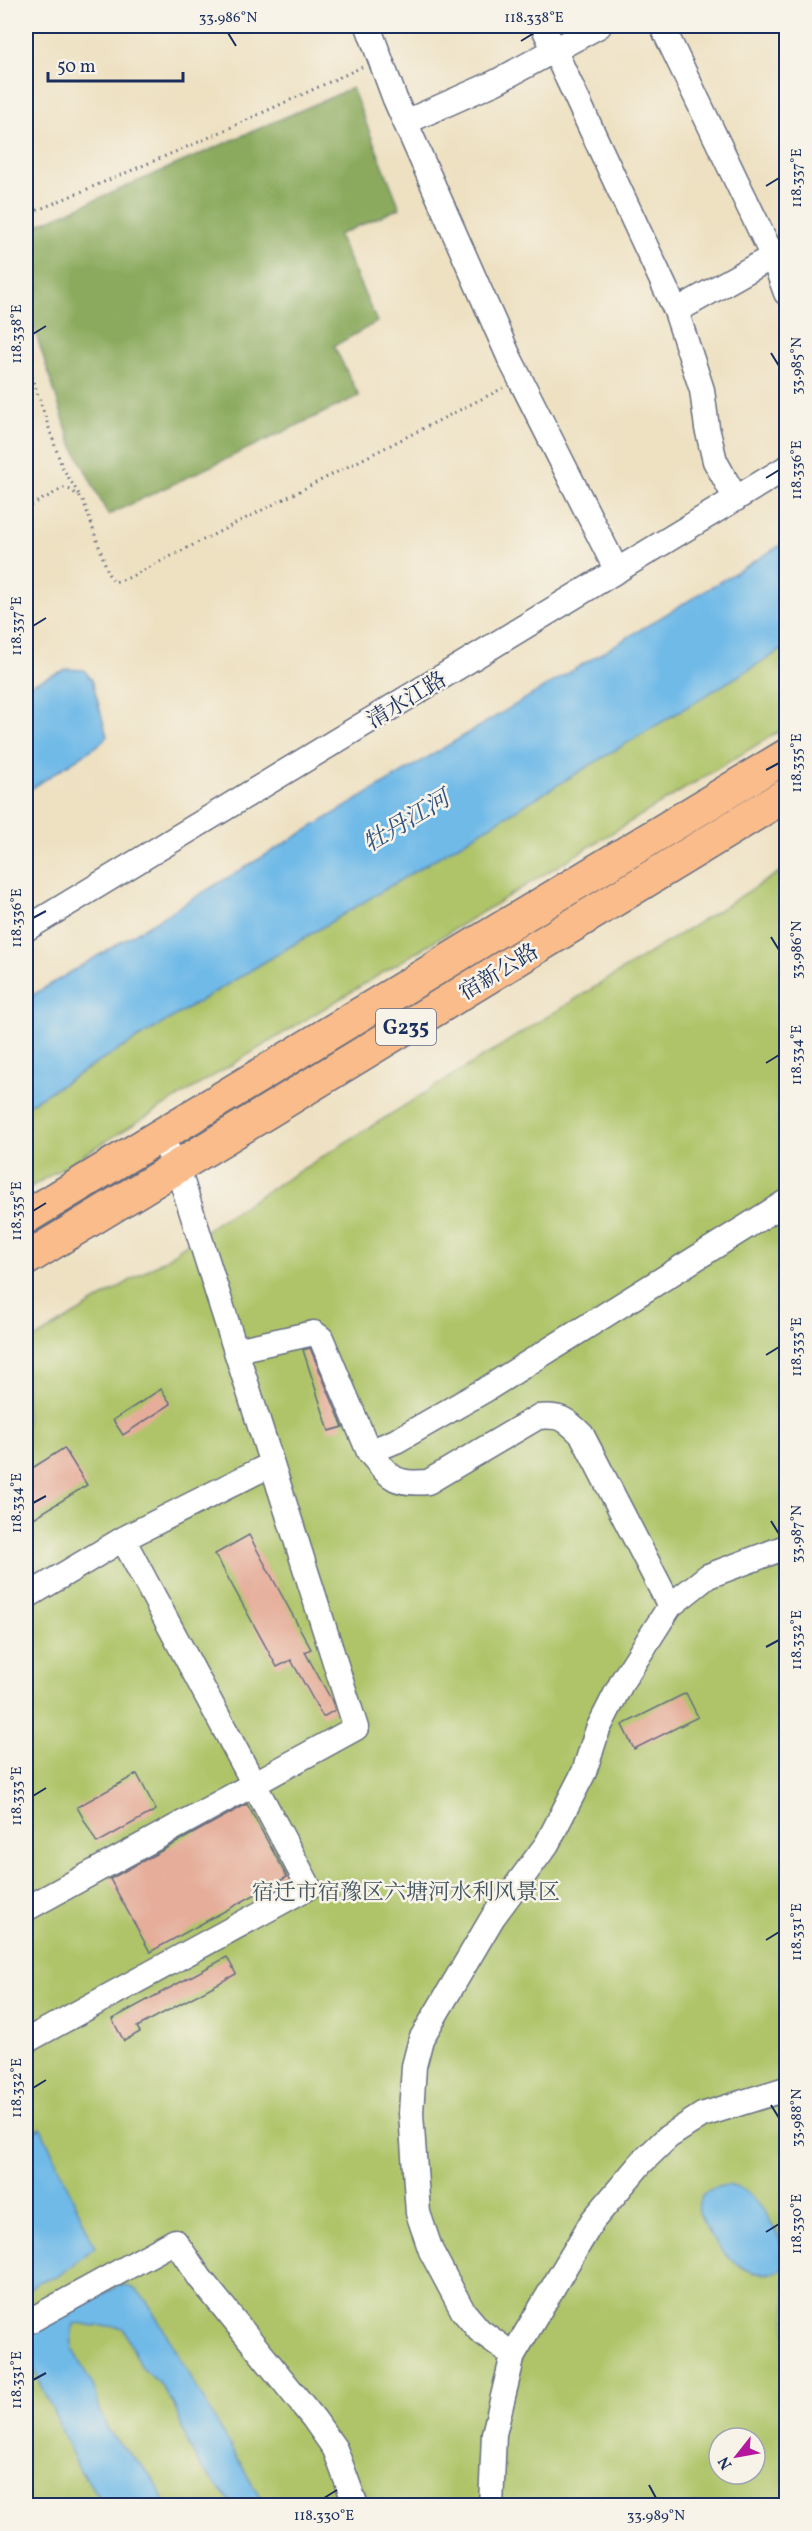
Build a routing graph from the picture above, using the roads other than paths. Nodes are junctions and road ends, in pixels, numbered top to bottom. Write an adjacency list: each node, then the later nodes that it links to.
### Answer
1 (368, 26): 6 (street)
2 (543, 26): 5 (street)
3 (599, 26): 5 (street)
4 (662, 26): 7 (street)
5 (554, 51): 6 (street); 9 (street)
6 (406, 122): 12 (street)
7 (780, 253): 8 (street); 9 (street)
8 (786, 293)
9 (676, 311): 11 (street)
10 (786, 468): 11 (street, 清水江路)
11 (736, 499): 12 (street, 清水江路)
12 (617, 571): 15 (street, 清水江路)
13 (786, 756): 16 (highway, 宿新公路 / G235)
14 (786, 795): 17 (highway, 宿新公路 / G235)
15 (26, 929)
16 (159, 1136): 17 (street); 19 (highway, 宿新公路 / G235)
17 (177, 1166): 20 (highway, 宿新公路 / G235); 21 (street)
18 (786, 1202): 22 (street)
19 (26, 1217)
20 (26, 1258)
21 (236, 1350): 22 (street); 23 (street)
22 (369, 1452): 27 (street)
23 (272, 1464): 24 (street); 28 (street)
24 (123, 1539): 26 (street); 28 (street)
25 (786, 1547): 27 (street)
26 (26, 1597)
27 (670, 1606): 33 (street)
28 (255, 1784): 29 (street); 30 (street)
29 (26, 1909)
30 (26, 2041)
31 (786, 2089): 33 (street)
32 (26, 2323): 34 (street)
33 (513, 2355): 35 (street)
34 (356, 2505)
35 (491, 2505)

